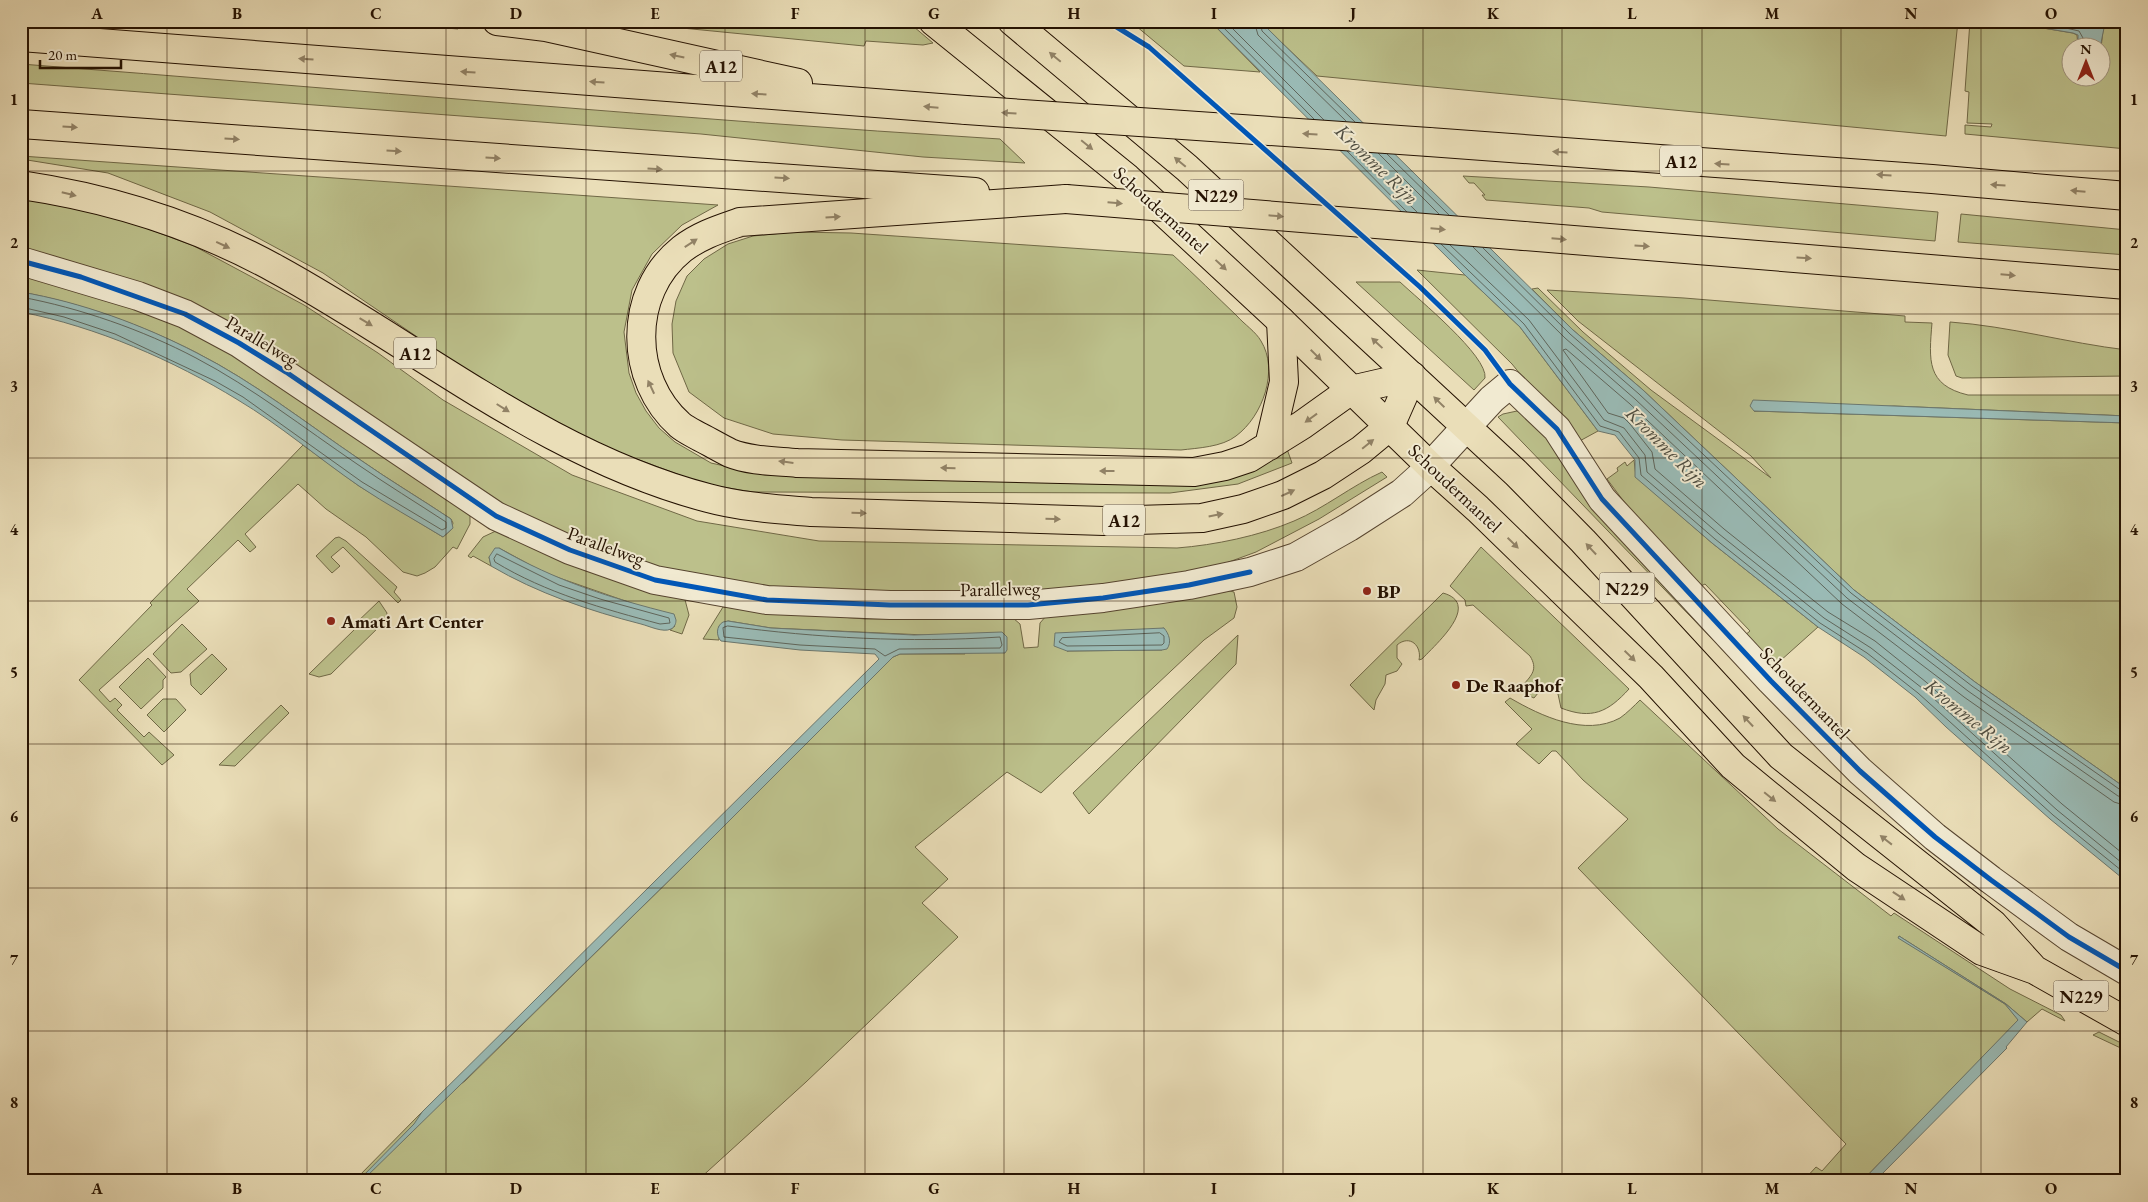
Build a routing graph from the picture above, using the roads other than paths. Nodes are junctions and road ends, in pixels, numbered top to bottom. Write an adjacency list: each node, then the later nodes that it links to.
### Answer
1 (497, 21): 5 (main road, A12, one-way to 1)
2 (933, 21): 12 (main road, Schoudermantel / N229, one-way to 12)
3 (1012, 21): 13 (main road, Schoudermantel / N229, one-way to 3)
4 (21, 37): 5 (main road, A12, one-way to 4)
5 (895, 104): 8 (main road, A12, one-way to 5, bridge)
6 (21, 124): 9 (main road, one-way to 9)
7 (21, 185): 15 (main road, A12, one-way to 15)
8 (2127, 196)
9 (1066, 199): 11 (main road, one-way to 11, bridge); 17 (main road, one-way to 9)
10 (21, 261): 18 (street, Parallelweg)
11 (2127, 285)
12 (1281, 321): 14 (main road, Schoudermantel / N229, one-way to 14); 17 (main road)
13 (1412, 376): 14 (main road); 15 (main road); 16 (main road, Schoudermantel / N229, one-way to 13)
14 (1351, 390): 15 (main road, Schoudermantel / N229); 17 (main road, one-way to 17)
15 (1390, 426): 18 (main road, Schoudermantel / N229)
16 (1465, 427): 18 (street, Parallelweg); 19 (main road, Schoudermantel / N229, one-way to 16); 20 (street, Schoudermantel)
17 (1269, 446)
18 (1430, 466): 19 (main road, Schoudermantel / N229, one-way to 19)
19 (2035, 970): 21 (main road, Schoudermantel / N229)
20 (2127, 971)
21 (2127, 1022)

